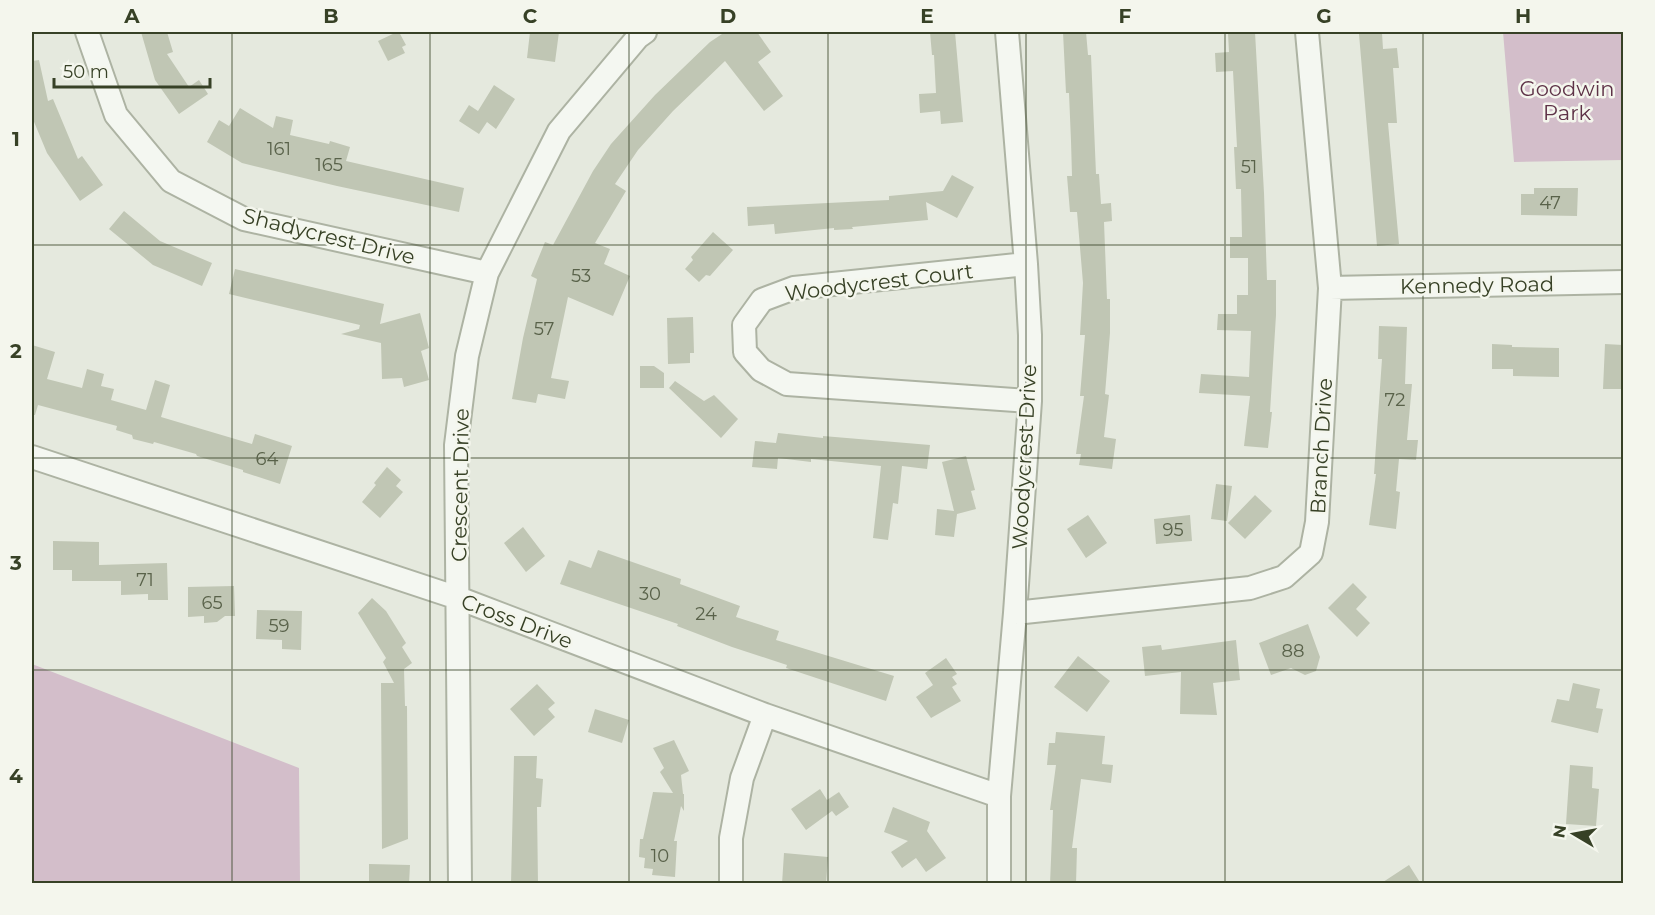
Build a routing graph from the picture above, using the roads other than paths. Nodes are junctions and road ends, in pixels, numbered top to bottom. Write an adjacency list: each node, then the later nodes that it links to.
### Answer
1 (87, 32): 6 (street, Shadycrest Drive)
2 (1007, 32): 5 (street, Woodycrest Drive)
3 (1307, 32): 8 (street, Branch Drive)
4 (638, 34): 6 (street, Crescent Drive)
5 (1026, 264): 9 (street, Woodycrest Drive); 9 (street, Woodycrest Court)
6 (487, 273): 11 (street, Crescent Drive)
7 (1623, 282): 8 (street, Kennedy Road)
8 (1330, 288): 12 (street, Branch Drive)
9 (1030, 401): 12 (street, Woodycrest Drive)
10 (32, 457): 11 (street, Cross Drive)
11 (458, 598): 13 (street, Cross Drive); 15 (street, Crescent Drive)
12 (1015, 613): 14 (street, Woodycrest Drive)
13 (765, 715): 14 (street, Cross Drive); 16 (street)
14 (999, 796): 17 (street, Woodycrest Drive)
15 (460, 884)
16 (731, 884)
17 (999, 884)

